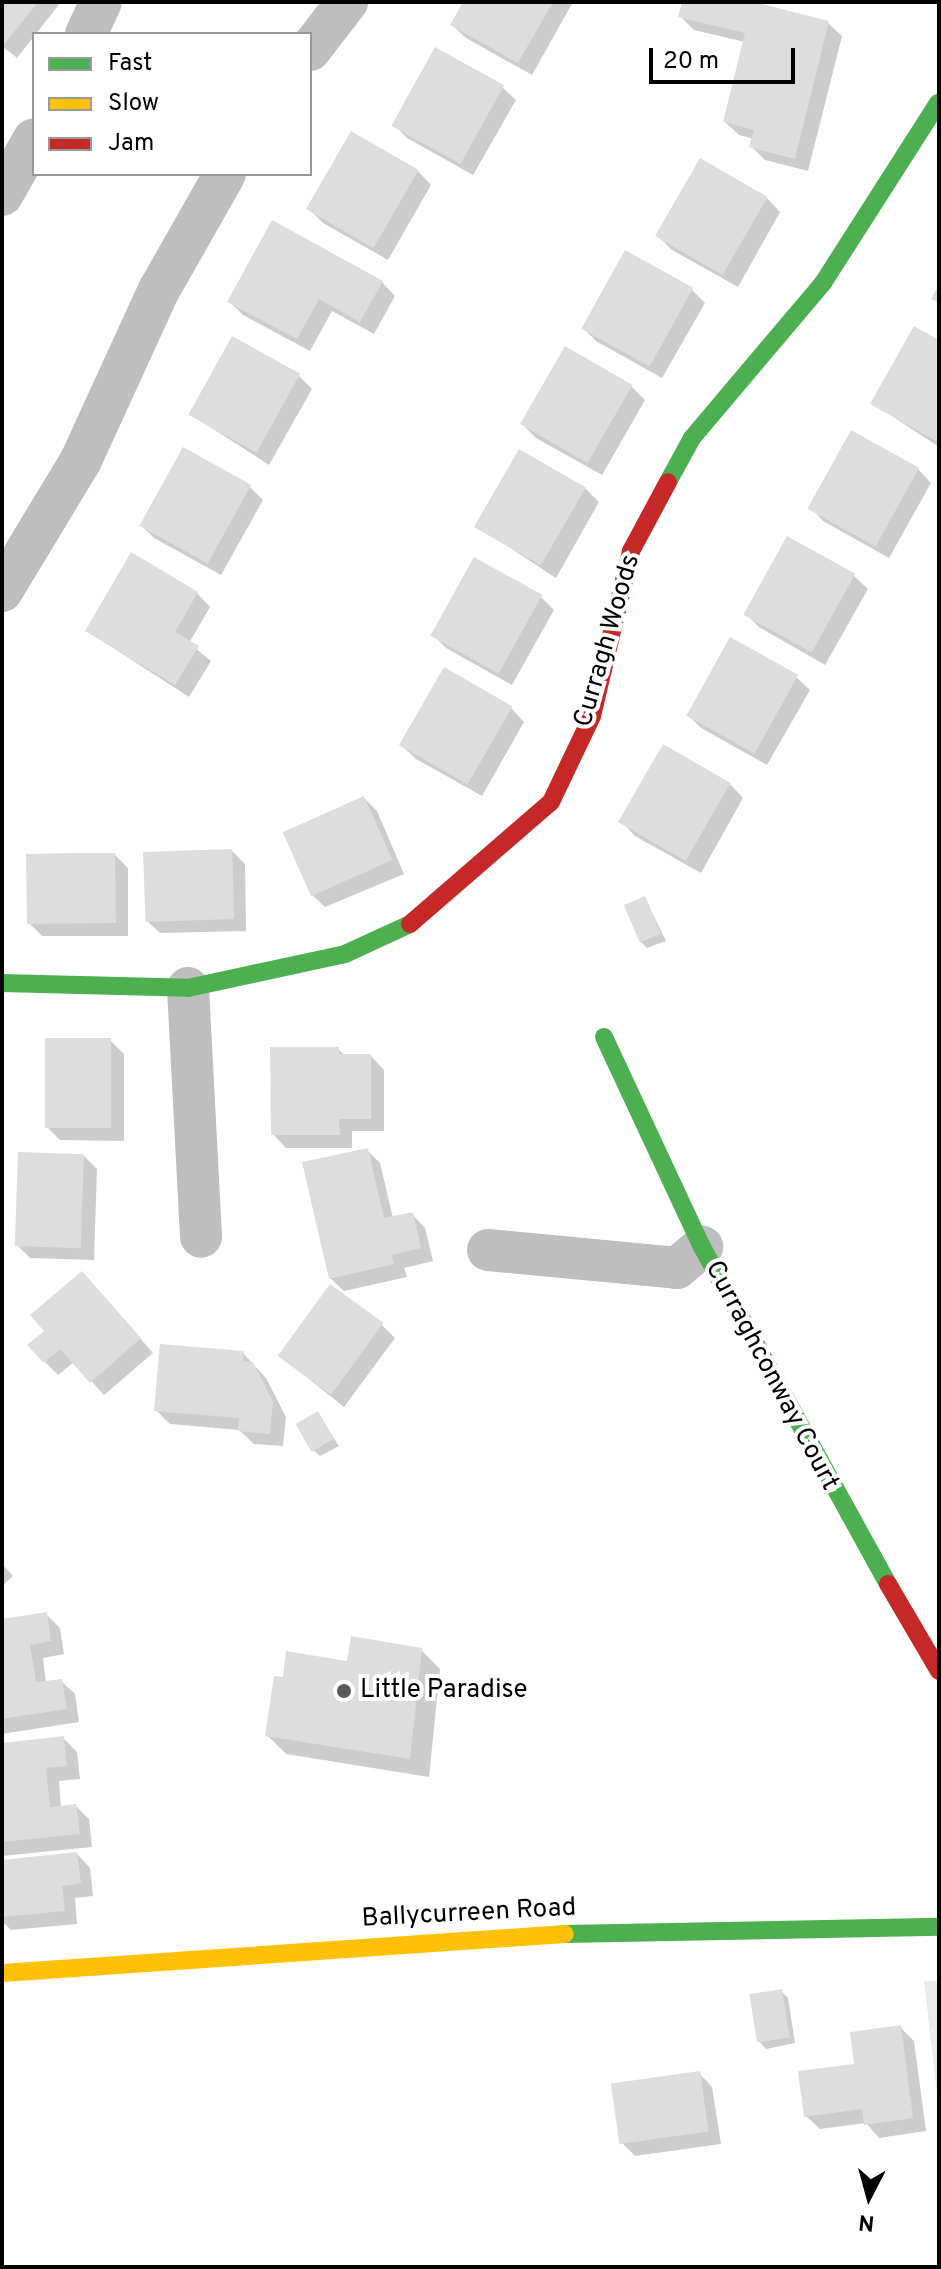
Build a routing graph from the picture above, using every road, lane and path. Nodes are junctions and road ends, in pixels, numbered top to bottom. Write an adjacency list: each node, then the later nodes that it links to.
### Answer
1 (101, 2): 3 (street)
2 (347, 2): 4 (street)
3 (87, 32)
4 (312, 47)
5 (938, 103): 11 (street, Curragh Woods)
6 (32, 142): 8 (street)
7 (224, 176): 9 (street)
8 (2, 195)
9 (2, 591)
10 (2, 983): 11 (street, Curragh Woods)
11 (188, 988): 13 (street)
12 (604, 1037): 14 (street, Curraghconway Court)
13 (201, 1237)
14 (702, 1247): 15 (street, Curraghconway Court); 16 (street, Curraghconway Court)
15 (488, 1250)
16 (939, 1671)
17 (939, 1927): 18 (street, Ballycurreen Road)
18 (2, 1973)

